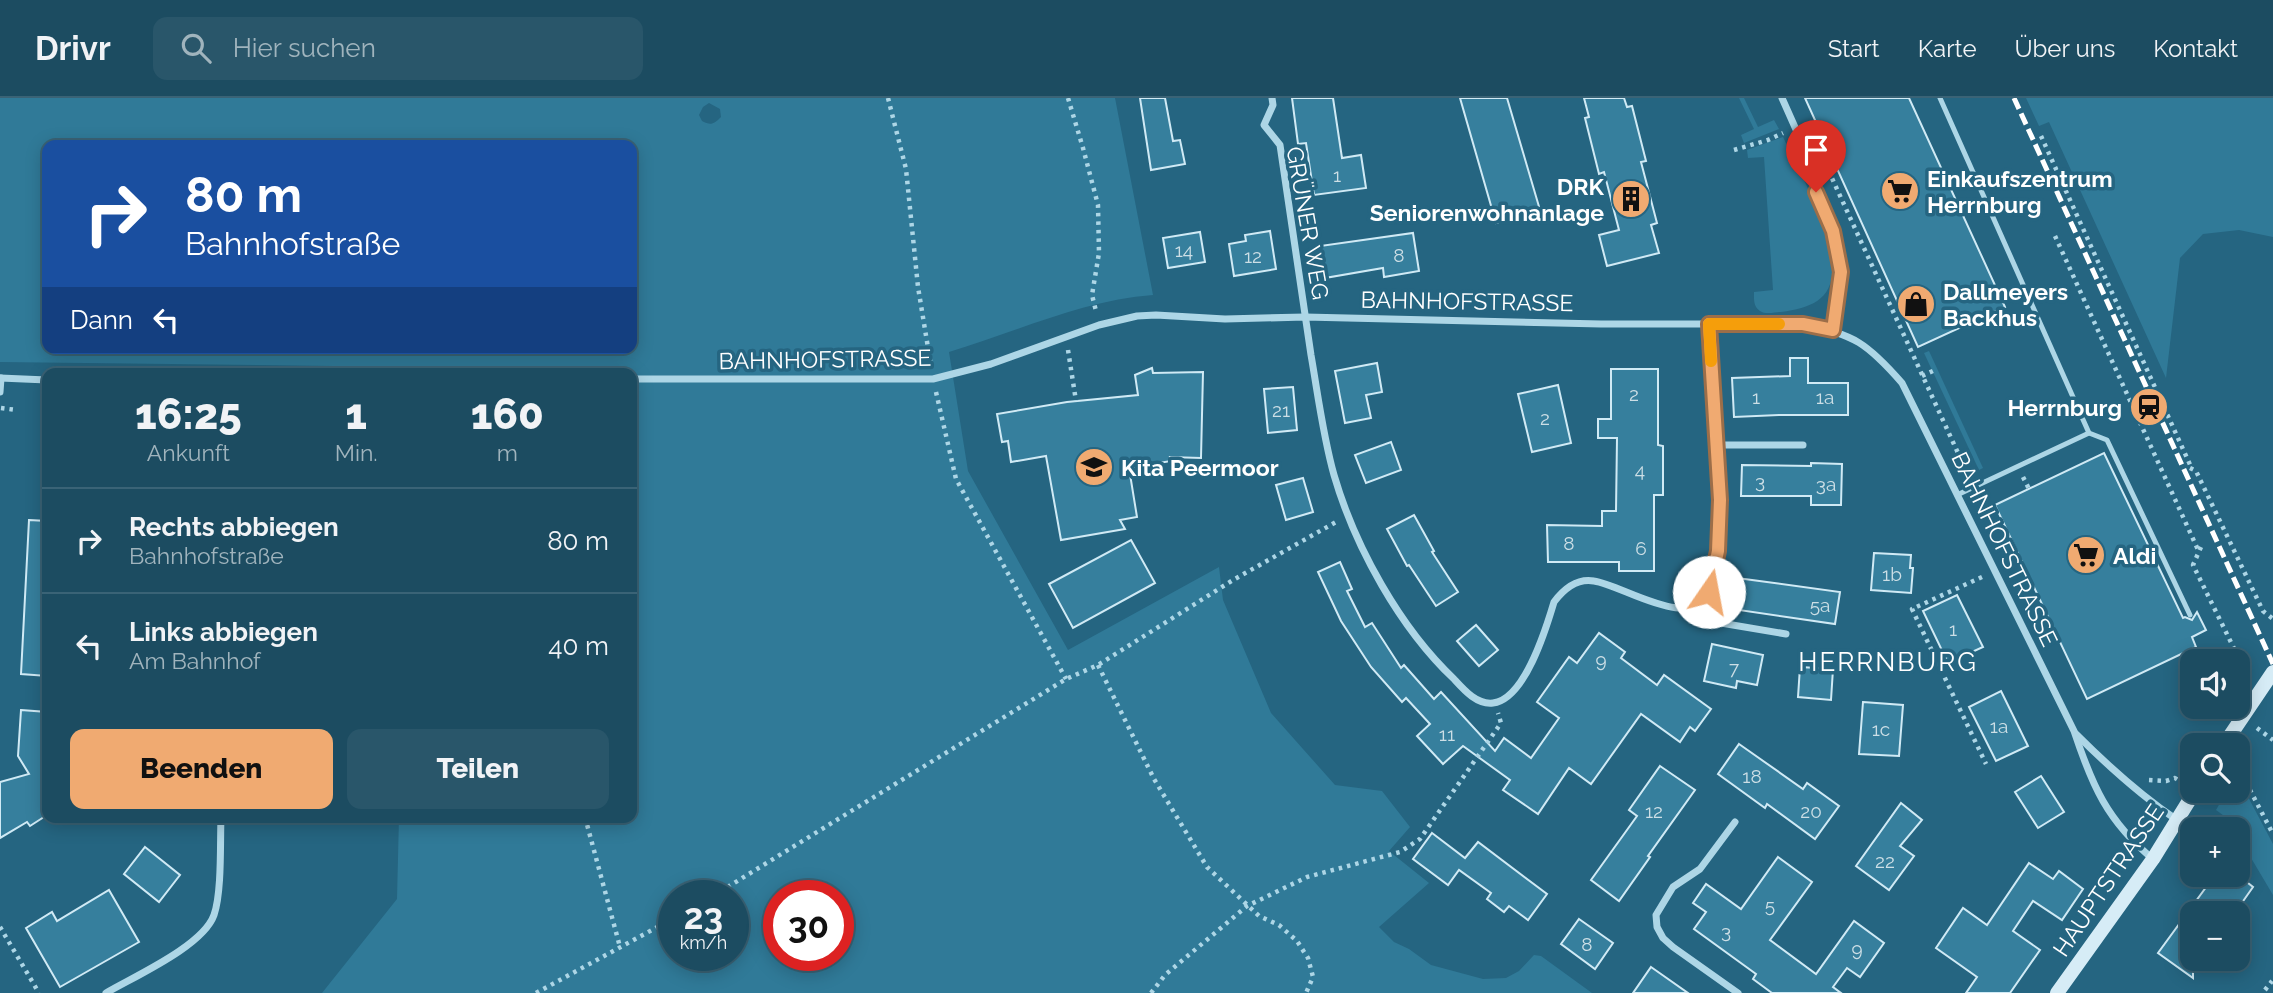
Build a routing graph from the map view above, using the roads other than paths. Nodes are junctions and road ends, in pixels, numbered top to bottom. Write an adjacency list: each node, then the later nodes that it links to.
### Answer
1 (1272, 98): 4 (street, GRÜNER WEG)
2 (1782, 98): 6 (street)
3 (1940, 98): 11 (lane)
4 (1305, 317): 5 (street, BAHNHOFSTRASSE); 8 (street, BAHNHOFSTRASSE); 15 (street)
5 (1709, 324): 6 (street, BAHNHOFSTRASSE); 12 (street)
6 (1833, 330): 14 (street, BAHNHOFSTRASSE)
7 (0, 378): 9 (street); 10 (street)
8 (637, 379)
9 (42, 380)
10 (0, 392)
11 (2089, 433): 14 (lane); 16 (lane)
12 (1716, 445): 13 (street); 15 (street)
13 (1803, 445)
14 (1957, 495): 19 (street, BAHNHOFSTRASSE)
15 (1698, 605): 17 (street)
16 (2190, 615)
17 (1786, 634)
18 (2273, 672): 20 (main road)
19 (2074, 731): 22 (street, BAHNHOFSTRASSE); 25 (street, BAHNHOFSTRASSE)
20 (2232, 733)
21 (2183, 803): 22 (main road, HAUPTSTRASSE)
22 (2177, 820): 25 (main road, HAUPTSTRASSE)
23 (1735, 822): 27 (street)
24 (221, 823): 26 (street)
25 (2153, 859): 28 (main road, HAUPTSTRASSE)
26 (106, 993)
27 (1738, 993)
28 (2057, 993)

